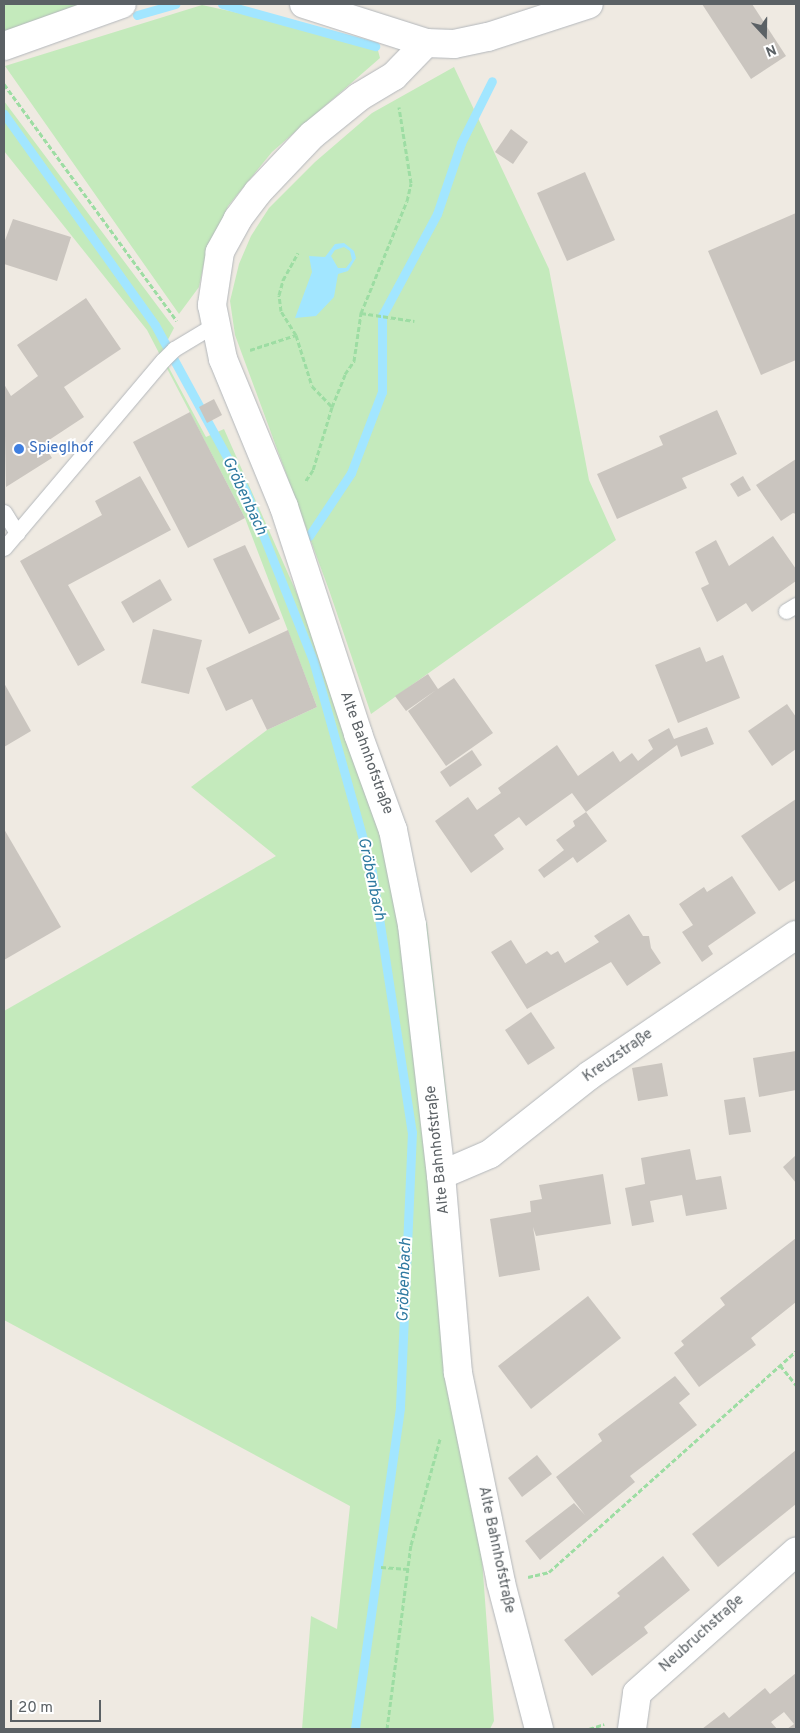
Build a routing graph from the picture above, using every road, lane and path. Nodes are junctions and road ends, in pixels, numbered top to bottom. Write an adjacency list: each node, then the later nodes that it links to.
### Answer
1 (122, 4): 5 (street)
2 (304, 4): 4 (street)
3 (583, 5): 4 (street)
4 (426, 43): 6 (street, Alte Bahnhofstraße)
5 (4, 46)
6 (394, 76): 9 (path); 11 (street, Alte Bahnhofstraße)
7 (4, 84): 11 (path)
8 (298, 253): 12 (path)
9 (361, 313): 10 (path); 14 (path)
10 (414, 321)
11 (214, 324): 13 (street, Alte Bahnhofstraße); 17 (lane)
12 (296, 335): 13 (path); 14 (path)
13 (223, 359): 15 (street, Alte Bahnhofstraße)
14 (332, 407): 15 (path)
15 (284, 506): 20 (street, Alte Bahnhofstraße)
16 (4, 512): 17 (lane)
17 (17, 533): 18 (lane)
18 (4, 548)
19 (796, 935): 20 (street, Kreuzstraße)
20 (441, 1175): 28 (street, Alte Bahnhofstraße)
21 (796, 1351): 22 (path)
22 (780, 1365): 23 (path); 28 (path)
23 (796, 1385)
24 (443, 1430): 27 (path)
25 (796, 1552): 31 (street, Neubruchstraße)
26 (381, 1567): 27 (path)
27 (408, 1569): 29 (path)
28 (501, 1583): 30 (street, Alte Bahnhofstraße)
29 (387, 1729)
30 (539, 1729)
31 (632, 1729)

